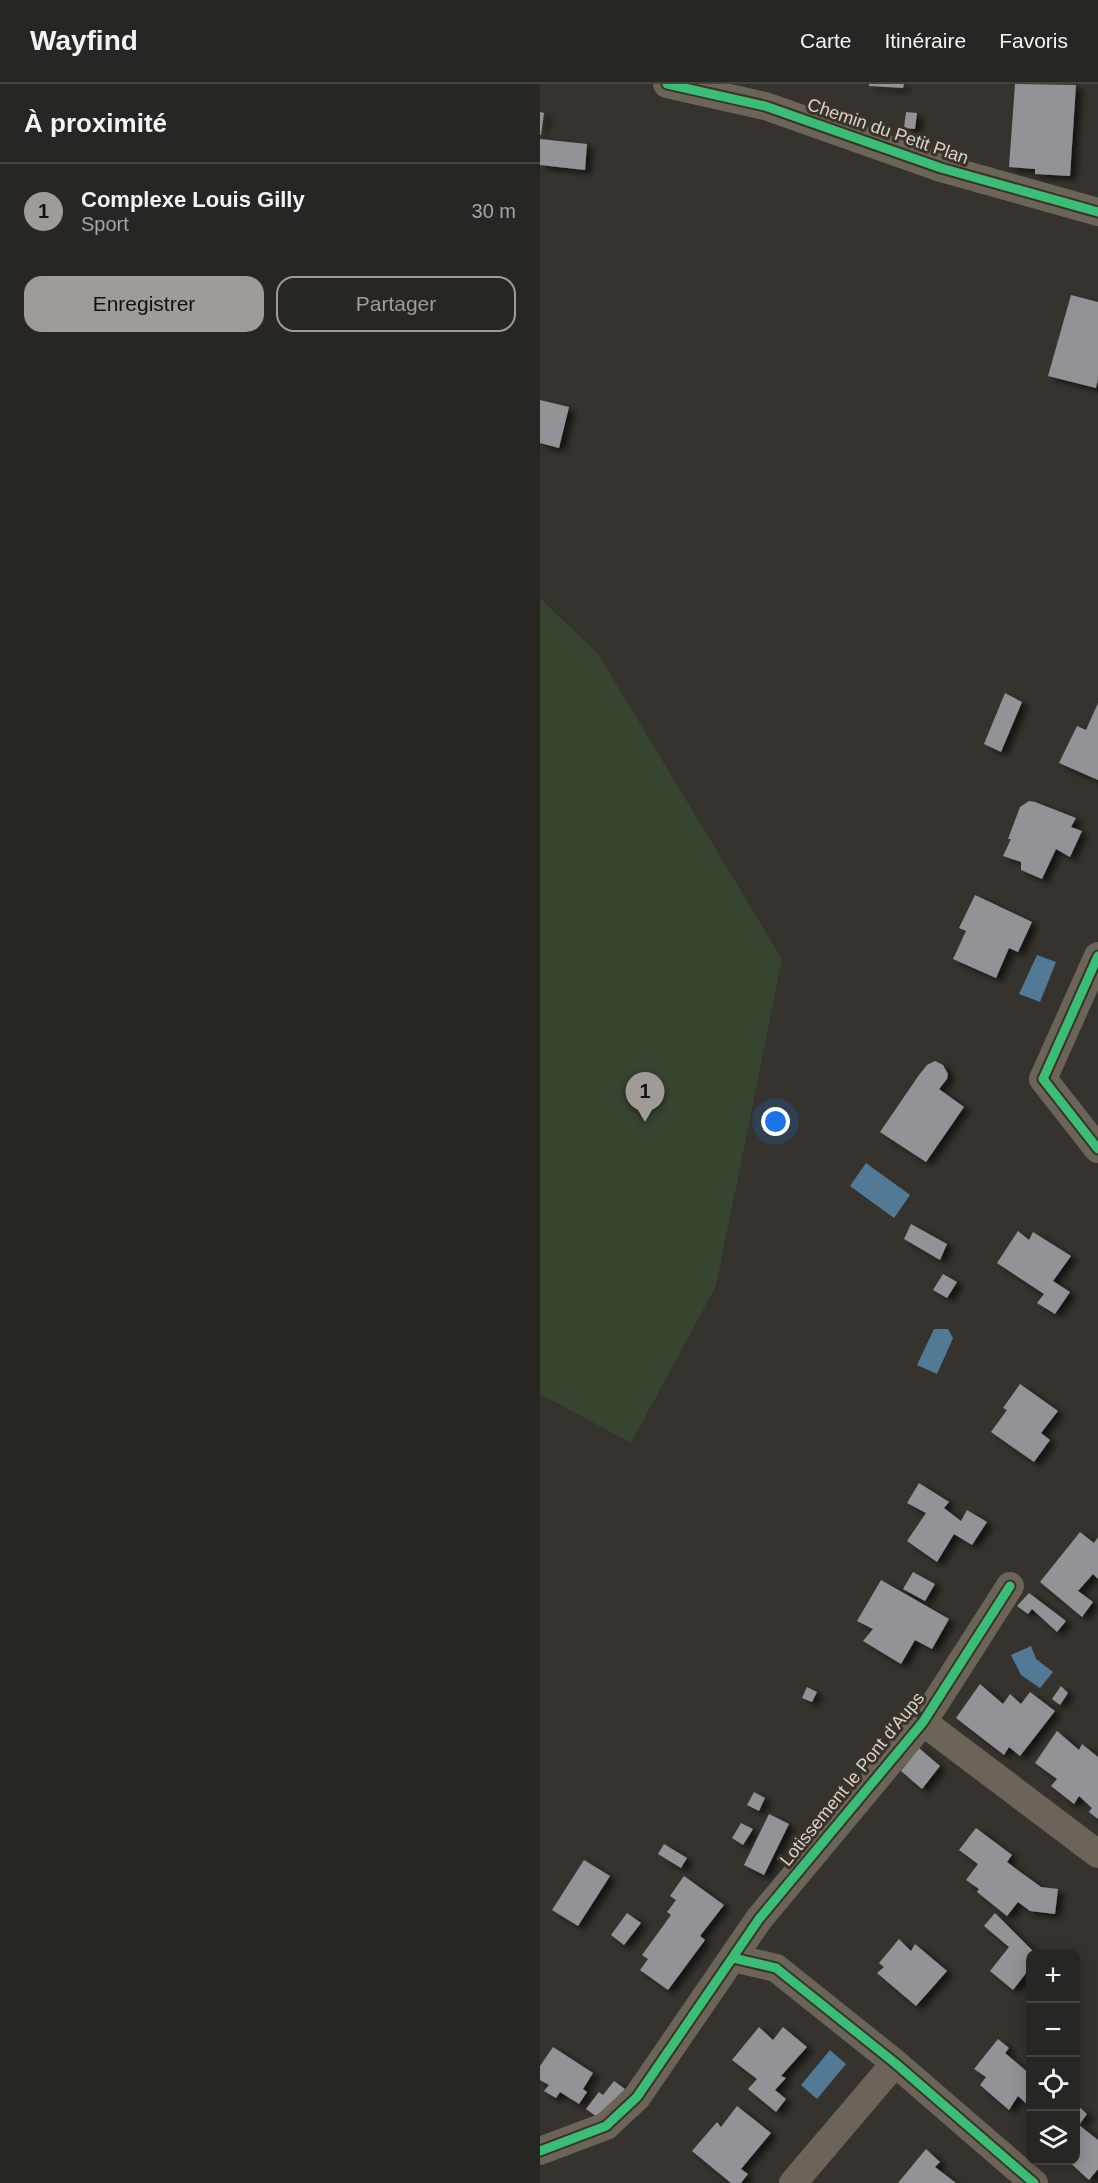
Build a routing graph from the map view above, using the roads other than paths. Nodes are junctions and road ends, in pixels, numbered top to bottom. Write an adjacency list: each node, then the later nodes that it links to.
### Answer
1 (667, 84): 2 (street, Chemin du Petit Plan)
2 (1098, 212)
3 (1098, 956): 4 (street)
4 (1098, 1149)
5 (1010, 1586): 6 (street, Lotissement le Pont d'Aups)
6 (923, 1722): 7 (street, Lotissement le Pont d'Aups); 8 (street, Lotissement le Pont d'Aups)
7 (1098, 1854)
8 (733, 1958): 9 (street); 10 (street, Lotissement le Pont d'Aups)
9 (895, 2063): 11 (street); 12 (street)
10 (540, 2151)
11 (794, 2183)
12 (1034, 2183)

